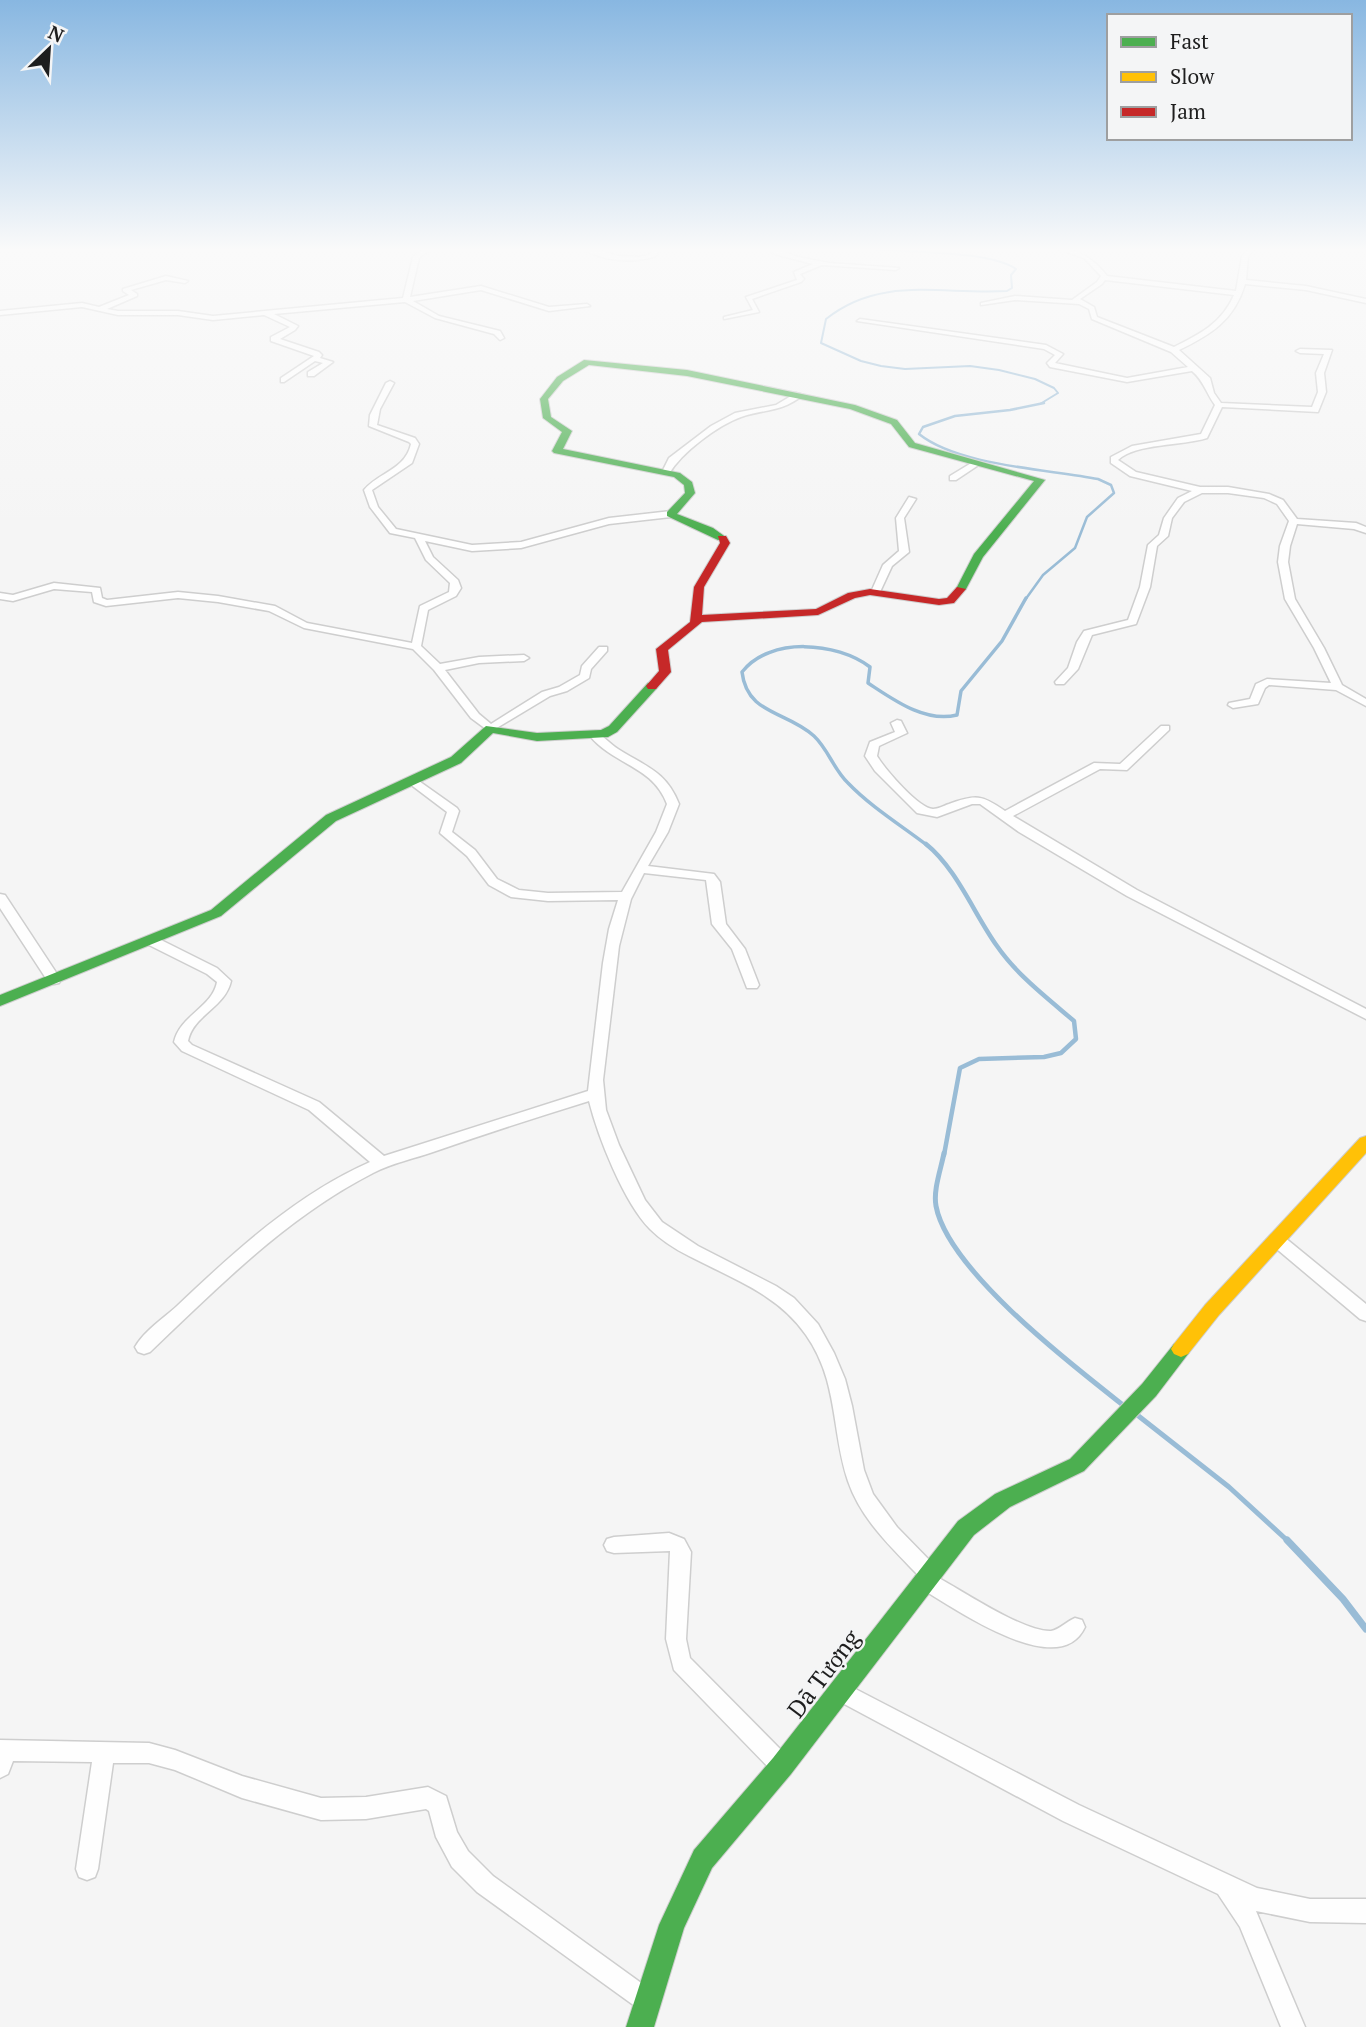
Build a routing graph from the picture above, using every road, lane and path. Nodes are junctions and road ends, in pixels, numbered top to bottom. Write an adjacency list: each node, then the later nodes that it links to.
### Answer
1 (281, 342): 7 (street)
2 (1004, 342): 8 (street)
3 (1153, 342): 5 (street)
4 (1192, 342): 5 (street)
5 (1174, 350): 8 (street)
6 (1300, 351): 13 (street)
7 (315, 358): 9 (street); 10 (street)
8 (1195, 368): 13 (street)
9 (311, 374)
10 (284, 380)
11 (390, 383): 22 (street)
12 (799, 395): 14 (street); 15 (street); 15 (street)
13 (1219, 405): 17 (street)
14 (976, 464): 16 (street); 23 (street)
15 (666, 472): 19 (street)
16 (953, 478)
17 (1200, 491): 20 (street); 30 (street)
18 (912, 499): 23 (street)
19 (671, 514): 22 (street); 25 (street)
20 (1294, 521): 21 (street); 31 (street)
21 (1366, 530)
22 (419, 538): 26 (street)
23 (876, 592): 25 (street)
24 (0, 596): 26 (street)
25 (698, 619): 37 (street)
26 (416, 647): 29 (street)
27 (604, 649): 36 (street)
28 (524, 658): 29 (street)
29 (438, 668): 36 (street)
30 (1060, 682)
31 (1338, 687): 32 (street); 33 (street)
32 (1366, 703)
33 (1233, 705)
34 (897, 723): 39 (street)
35 (1165, 728): 39 (street)
36 (490, 729): 37 (street); 38 (street)
37 (596, 736): 40 (street)
38 (412, 781): 41 (street); 43 (street)
39 (1005, 816): 47 (street)
40 (640, 869): 41 (street); 45 (street)
41 (626, 896): 48 (street)
42 (0, 898): 44 (street)
43 (152, 941): 44 (street); 50 (street)
44 (54, 981): 46 (street)
45 (752, 985)
46 (0, 1001)
47 (1366, 1014)
48 (595, 1094): 50 (street); 55 (street)
49 (1366, 1142): 51 (street, Dã Tượng)
50 (382, 1163): 53 (street)
51 (1278, 1241): 52 (street); 55 (street, Dã Tượng)
52 (1366, 1314)
53 (144, 1347)
54 (614, 1545): 60 (street)
55 (926, 1577): 56 (street); 57 (street, Dã Tượng)
56 (1075, 1626)
57 (840, 1691): 60 (street, Dã Tượng); 62 (street)
58 (104, 1753): 59 (street); 61 (street); 64 (street)
59 (2, 1755)
60 (782, 1766): 64 (street, Dã Tượng)
61 (87, 1869)
62 (1227, 1885): 63 (street); 66 (street)
63 (1366, 1911)
64 (647, 2001): 65 (street, Dã Tượng)
65 (640, 2027)
66 (1293, 2027)

